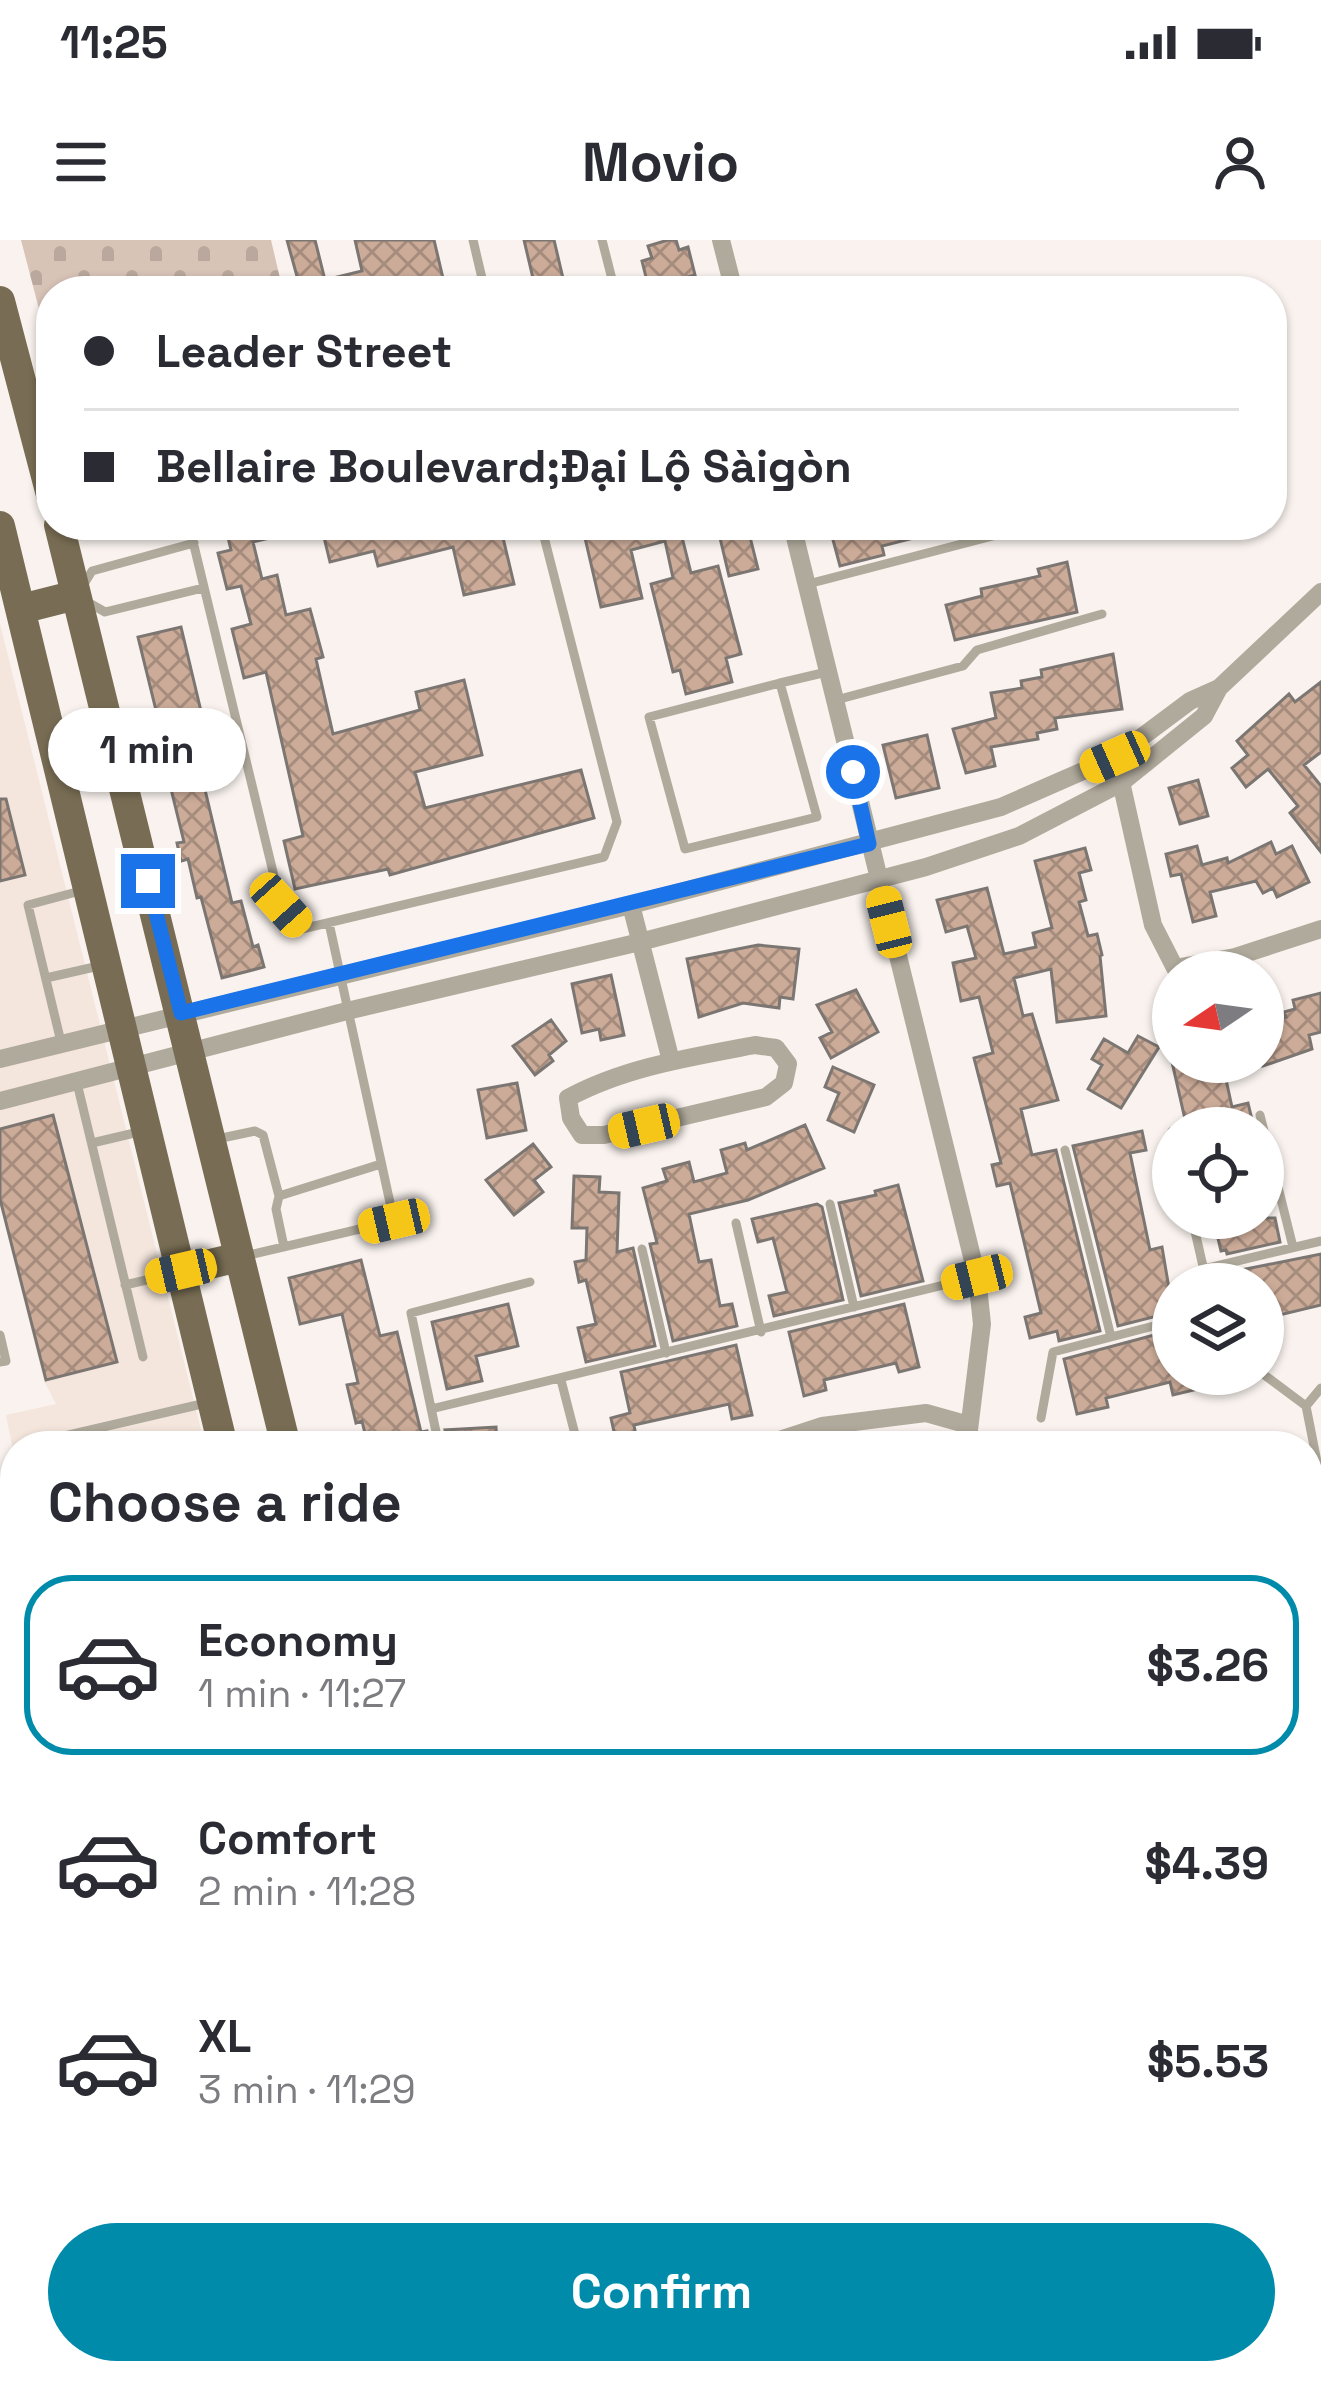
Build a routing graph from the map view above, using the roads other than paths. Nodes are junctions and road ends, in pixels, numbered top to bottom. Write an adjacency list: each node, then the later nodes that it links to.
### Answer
1 (473, 240): 4 (lane)
2 (602, 240): 5 (lane)
3 (721, 240): 6 (street)
4 (481, 276)
5 (610, 276)
6 (730, 276)
7 (0, 301): 8 (main road)
8 (36, 438)
9 (0, 526): 20 (main road)
10 (62, 540): 19 (main road)
11 (193, 540): 15 (lane)
12 (546, 540): 32 (lane)
13 (796, 540): 16 (street)
14 (978, 540): 16 (lane)
15 (194, 543): 17 (lane); 19 (lane)
16 (808, 584): 22 (street)
17 (203, 588): 19 (lane); 32 (lane)
18 (1321, 592): 24 (street)
19 (76, 595): 20 (main road); 39 (main road)
20 (21, 609): 30 (main road)
21 (1102, 614): 25 (lane)
22 (830, 671): 23 (lane); 25 (street)
23 (780, 683): 23 (lane)
24 (1219, 688): 26 (street); 27 (street)
25 (836, 700): 28 (street)
26 (1115, 757): 27 (street); 28 (street)
27 (1121, 783): 29 (street); 33 (street)
28 (869, 844): 29 (street); 31 (street)
29 (878, 878): 34 (street); 64 (street)
30 (89, 889): 35 (main road); 37 (lane)
31 (631, 905): 34 (street); 36 (street)
32 (329, 923): 36 (lane)
33 (1321, 929)
34 (640, 942): 38 (street); 44 (street)
35 (107, 964): 37 (lane); 40 (main road)
36 (340, 975): 38 (lane); 39 (street)
37 (46, 978): 41 (lane)
38 (347, 1011): 42 (street); 52 (lane)
39 (181, 1013): 40 (street); 42 (main road)
40 (123, 1027): 41 (street); 45 (main road)
41 (61, 1043): 43 (street)
42 (191, 1052): 45 (street); 49 (main road)
43 (0, 1059)
44 (670, 1061): 44 (street)
45 (134, 1069): 46 (street); 48 (main road)
46 (77, 1083): 47 (street); 50 (lane)
47 (0, 1101)
48 (148, 1129): 50 (lane); 63 (main road)
49 (212, 1140): 53 (lane); 61 (main road)
50 (92, 1143): 66 (lane)
51 (1065, 1150): 71 (lane)
52 (381, 1164): 53 (lane); 58 (lane)
53 (279, 1196): 58 (lane)
54 (830, 1204): 67 (lane)
55 (1284, 1211): 59 (lane)
56 (736, 1223): 69 (lane)
57 (1321, 1240): 59 (lane)
58 (284, 1247): 61 (lane)
59 (1293, 1247): 62 (lane)
60 (642, 1249): 72 (lane)
61 (239, 1257): 63 (main road); 85 (main road)
62 (1228, 1263)
63 (181, 1271): 66 (lane); 78 (main road)
64 (977, 1277): 67 (lane); 82 (street)
65 (530, 1282): 80 (lane)
66 (125, 1285): 73 (lane)
67 (854, 1307): 69 (lane)
68 (1152, 1326): 71 (lane)
69 (761, 1332): 72 (lane)
70 (0, 1335): 74 (lane)
71 (1111, 1337): 81 (lane)
72 (666, 1353): 75 (lane)
73 (142, 1357)
74 (0, 1362)
75 (561, 1380): 80 (lane); 87 (lane)
76 (1321, 1388): 79 (lane)
77 (1284, 1390): 79 (lane)
78 (212, 1401): 83 (lane); 84 (main road)
79 (1306, 1406): 90 (lane)
80 (431, 1409): 86 (lane)
81 (1041, 1418)
82 (969, 1425): 88 (street); 89 (street)
83 (85, 1431)
84 (219, 1431)
85 (282, 1431)
86 (436, 1431)
87 (574, 1431)
88 (807, 1431)
89 (969, 1431)
90 (1311, 1431)

